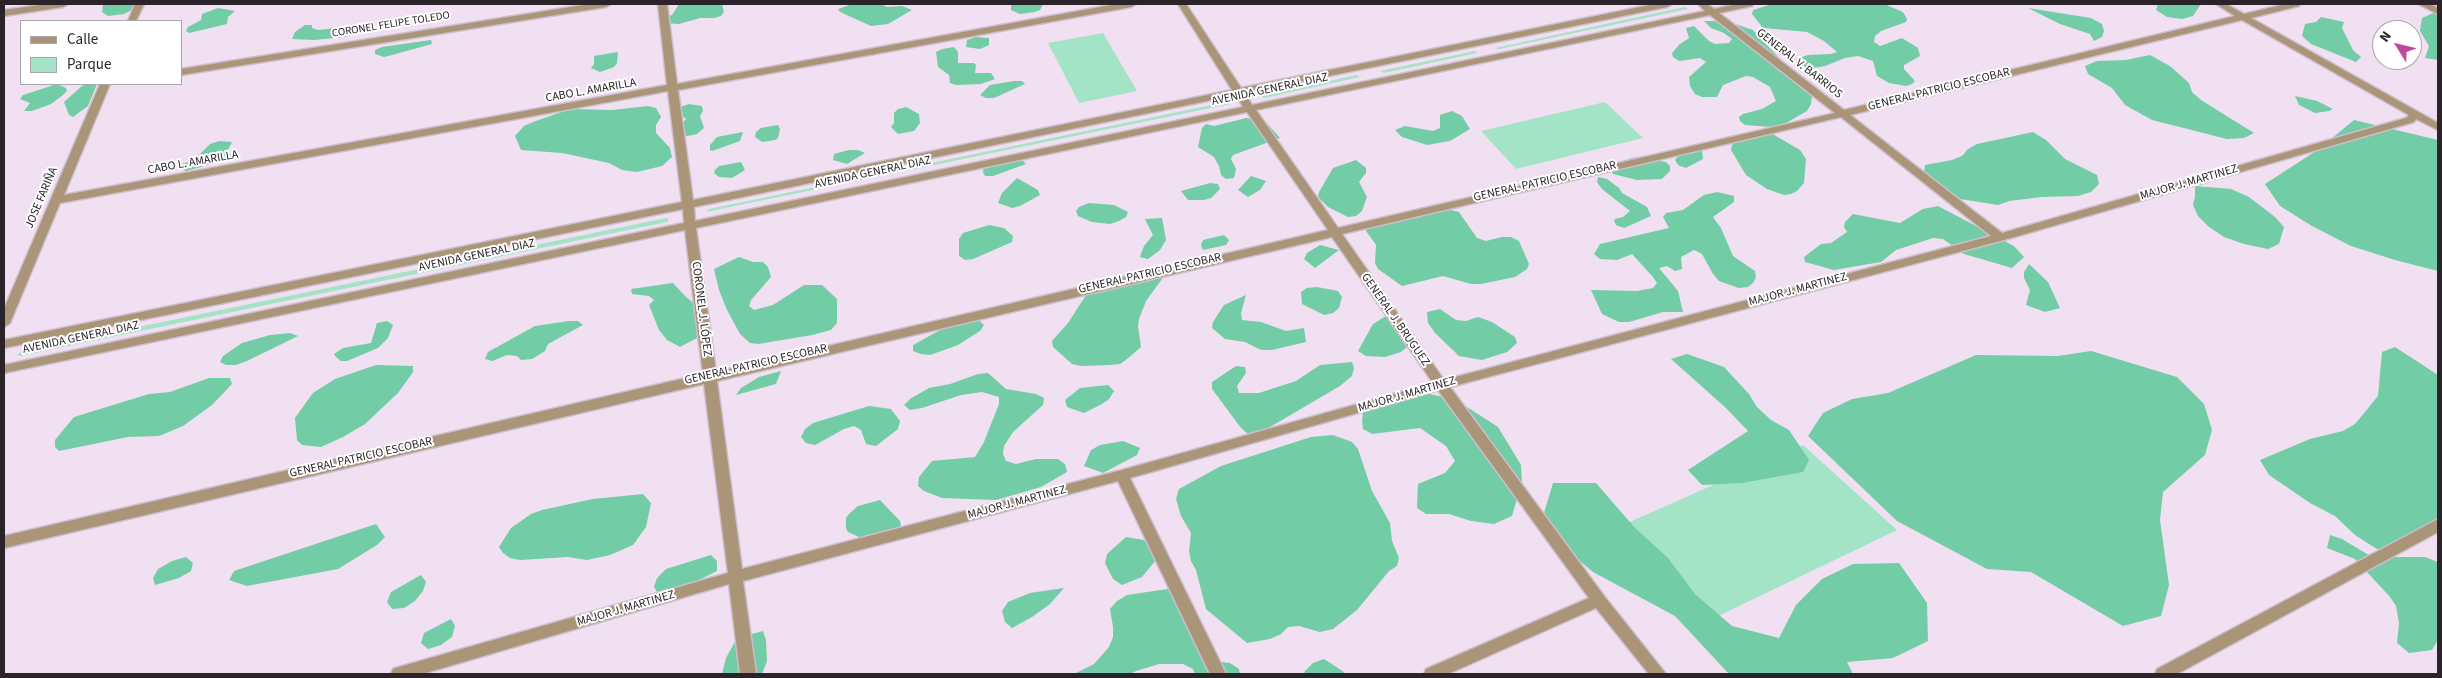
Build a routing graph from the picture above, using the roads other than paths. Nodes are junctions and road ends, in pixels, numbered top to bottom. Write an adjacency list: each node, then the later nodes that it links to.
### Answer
1 (63, 4): 14 (street)
2 (139, 4): 17 (street)
3 (606, 4): 18 (street, CORONEL FELIPE TOLEDO)
4 (662, 4): 20 (street, CORONEL J. LÓPEZ)
5 (1131, 4): 20 (street, CABO L. AMARILLA)
6 (1182, 4): 21 (street, GENERAL J. BRUGUEZ)
7 (1667, 4): 21 (street, AVENIDA GENERAL DIAZ)
8 (1702, 4): 15 (street, GENERAL V. BARRIOS)
9 (1749, 4): 15 (street, AVENIDA GENERAL DIAZ)
10 (2220, 4): 16 (street)
11 (2296, 4): 16 (street, GENERAL PATRICIO ESCOBAR)
12 (2423, 4): 13 (street)
13 (2438, 11)
14 (4, 12)
15 (1712, 12): 22 (street, AVENIDA GENERAL DIAZ); 23 (street, GENERAL V. BARRIOS)
16 (2244, 17): 23 (street, GENERAL PATRICIO ESCOBAR); 24 (street)
17 (132, 20)
18 (182, 72)
19 (105, 85): 26 (street, JOSE FARIÑA)
20 (672, 89): 26 (street, CABO L. AMARILLA); 27 (street, CORONEL J. LÓPEZ)
21 (1238, 91): 22 (street, GENERAL J. BRUGUEZ); 27 (street, AVENIDA GENERAL DIAZ)
22 (1249, 108): 28 (street, AVENIDA GENERAL DIAZ); 29 (street, GENERAL J. BRUGUEZ)
23 (1842, 114): 29 (street, GENERAL PATRICIO ESCOBAR); 30 (street, GENERAL V. BARRIOS)
24 (2414, 115): 25 (street); 30 (street, MAJOR J. MARTINEZ)
25 (2438, 127)
26 (56, 200): 31 (street, JOSE FARIÑA)
27 (687, 204): 28 (street, CORONEL J. LÓPEZ); 32 (street, AVENIDA GENERAL DIAZ)
28 (691, 225): 33 (street, AVENIDA GENERAL DIAZ); 34 (street, CORONEL J. LÓPEZ)
29 (1334, 231): 34 (street, GENERAL PATRICIO ESCOBAR); 35 (street, GENERAL J. BRUGUEZ)
30 (2000, 236): 35 (street, MAJOR J. MARTINEZ)
31 (4, 323)
32 (4, 344)
33 (4, 368)
34 (710, 376): 38 (street, GENERAL PATRICIO ESCOBAR); 39 (street, CORONEL J. LÓPEZ)
35 (1441, 385): 36 (street, MAJOR J. MARTINEZ); 40 (street, GENERAL J. BRUGUEZ)
36 (1122, 475): 39 (street, MAJOR J. MARTINEZ); 43 (street)
37 (2437, 527): 46 (street)
38 (4, 542)
39 (734, 577): 41 (street, MAJOR J. MARTINEZ); 42 (street, CORONEL J. LÓPEZ)
40 (1599, 600): 44 (street); 45 (street, GENERAL J. BRUGUEZ)
41 (399, 674)
42 (748, 674)
43 (1218, 674)
44 (1432, 674)
45 (1658, 674)
46 (2163, 674)

